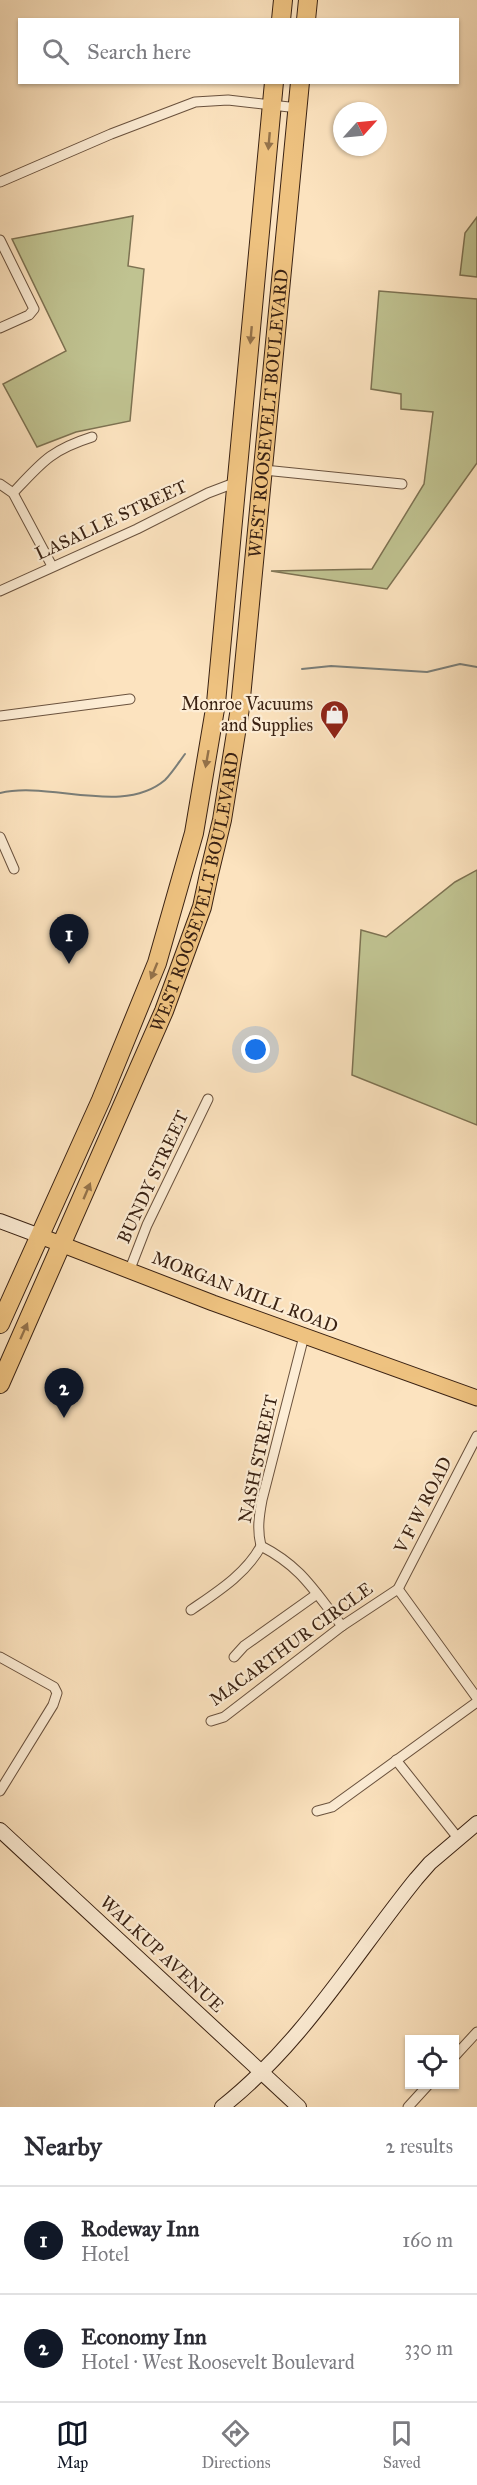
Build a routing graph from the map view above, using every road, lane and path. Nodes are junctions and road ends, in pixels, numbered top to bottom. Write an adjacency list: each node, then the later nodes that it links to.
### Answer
1 (308, 0): 2 (highway)
2 (306, 18)
3 (274, 84): 5 (highway, WEST ROOSEVELT BOULEVARD)
4 (300, 84): 6 (highway, WEST ROOSEVELT BOULEVARD)
5 (272, 105): 6 (street); 7 (street); 12 (highway, WEST ROOSEVELT BOULEVARD, one-way to 12)
6 (298, 108): 11 (highway, WEST ROOSEVELT BOULEVARD)
7 (0, 182)
8 (0, 240): 9 (street)
9 (0, 328)
10 (92, 437): 15 (street)
11 (264, 470): 14 (street); 19 (highway, WEST ROOSEVELT BOULEVARD)
12 (237, 482): 16 (highway, WEST ROOSEVELT BOULEVARD); 17 (street, LASALLE STREET); 19 (highway)
13 (0, 484): 15 (street)
14 (402, 484)
15 (13, 493): 17 (street)
16 (230, 555): 22 (highway); 27 (highway, WEST ROOSEVELT BOULEVARD, one-way to 27)
17 (52, 566): 18 (street, LASALLE STREET)
18 (0, 591)
19 (246, 649): 22 (highway, WEST ROOSEVELT BOULEVARD)
20 (130, 699): 21 (street)
21 (0, 716)
22 (237, 723): 28 (highway, WEST ROOSEVELT BOULEVARD, one-way to 22)
23 (0, 837): 24 (street)
24 (14, 869)
25 (208, 1099): 29 (street, BUNDY STREET)
26 (0, 1221): 27 (street, MORGAN MILL ROAD)
27 (40, 1236): 28 (main road, MORGAN MILL ROAD); 30 (highway, WEST ROOSEVELT BOULEVARD)
28 (63, 1244): 29 (main road, MORGAN MILL ROAD); 32 (highway, WEST ROOSEVELT BOULEVARD, one-way to 28)
29 (129, 1269): 31 (main road, MORGAN MILL ROAD)
30 (0, 1324)
31 (304, 1336): 33 (main road, MORGAN MILL ROAD); 35 (street, NASH STREET)
32 (0, 1384)
33 (477, 1398)
34 (477, 1436): 36 (street, V F W ROAD)
35 (261, 1546): 37 (street, NASH STREET); 38 (street)
36 (398, 1589): 39 (street, MACARTHUR CIRCLE); 42 (street, MACARTHUR CIRCLE)
37 (317, 1594): 39 (street, NASH STREET); 41 (street)
38 (191, 1610)
39 (342, 1626): 43 (street, MACARTHUR CIRCLE)
40 (0, 1657): 45 (street)
41 (234, 1657)
42 (477, 1700): 44 (street, MACARTHUR CIRCLE)
43 (210, 1721)
44 (396, 1760): 46 (street, MACARTHUR CIRCLE); 49 (street)
45 (0, 1791)
46 (317, 1810)
47 (477, 1823): 49 (street)
48 (0, 1830): 52 (street, WALKUP AVENUE)
49 (458, 1838): 52 (street)
50 (477, 2032): 51 (street)
51 (459, 2051)
52 (261, 2074): 54 (street); 55 (street, WALKUP AVENUE)
53 (425, 2089): 56 (street)
54 (222, 2107)
55 (299, 2107)
56 (408, 2107)

